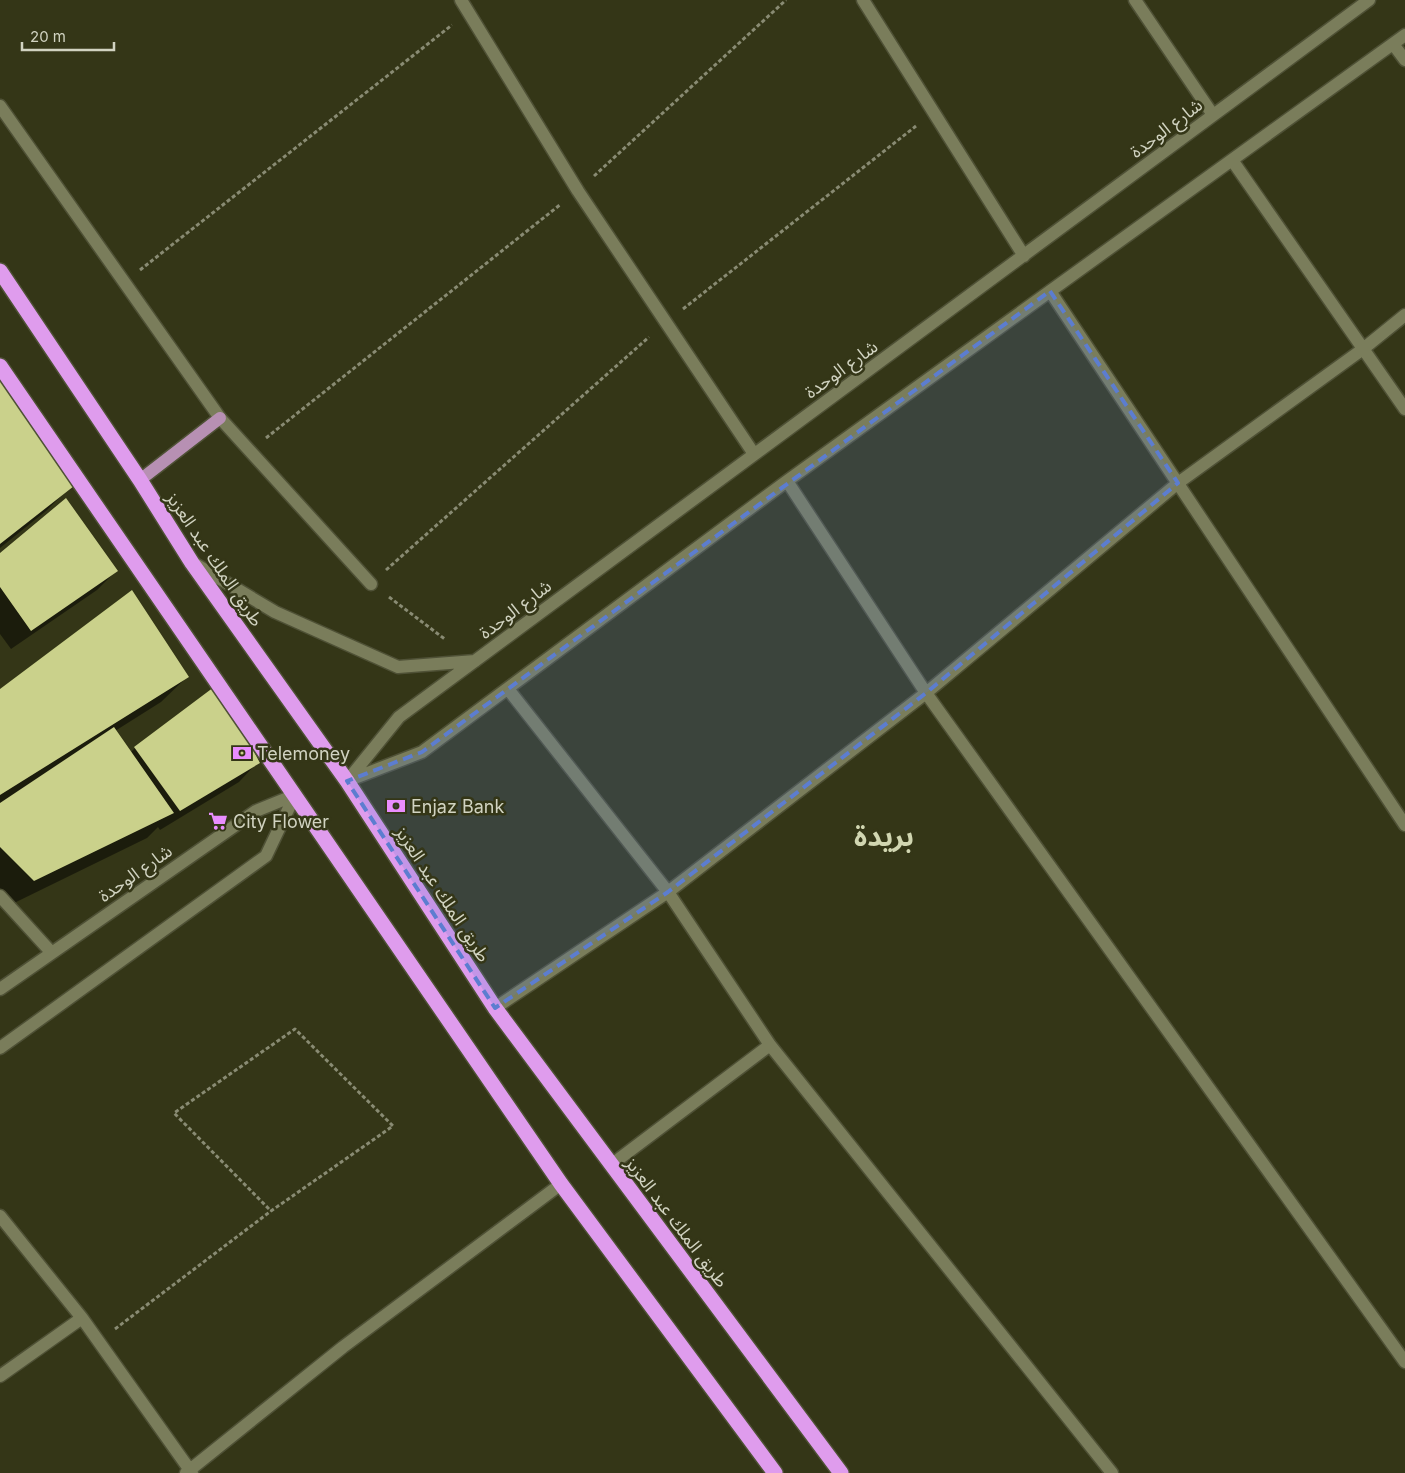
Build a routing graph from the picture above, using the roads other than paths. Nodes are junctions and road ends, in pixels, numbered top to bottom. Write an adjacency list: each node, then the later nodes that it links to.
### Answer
1 (461, 0): 19 (street)
2 (863, 0): 11 (street)
3 (1136, 0): 9 (street)
4 (1369, 0): 9 (street, شارع الوحدة)
5 (1405, 35): 6 (street)
6 (1393, 44): 7 (street); 10 (street)
7 (1405, 60)
8 (0, 106): 18 (street)
9 (1213, 115): 11 (street, شارع الوحدة)
10 (1232, 160): 13 (street); 15 (street)
11 (1024, 256): 19 (street, شارع الوحدة)
12 (0, 271): 20 (highway, طريق الملك عبد العزيز)
13 (1050, 291): 21 (street); 22 (street)
14 (1405, 314): 15 (street)
15 (1363, 349): 17 (street); 22 (street)
16 (0, 366): 29 (highway)
17 (1405, 409)
18 (220, 418): 20 (main road); 24 (street)
19 (754, 454): 25 (street, شارع الوحدة)
20 (140, 480): 23 (highway, طريق الملك عبد العزيز)
21 (787, 481): 26 (street); 27 (street)
22 (1178, 484): 27 (street); 30 (street)
23 (192, 563): 25 (street); 28 (highway, طريق الملك عبد العزيز)
24 (371, 584)
25 (475, 661): 28 (street, شارع الوحدة)
26 (508, 689): 28 (street); 31 (street)
27 (926, 693): 31 (street); 42 (street)
28 (347, 780): 35 (highway, طريق الملك عبد العزيز)
29 (295, 795): 33 (street, شارع الوحدة); 37 (street); 39 (highway)
30 (1405, 825)
31 (668, 892): 35 (street); 36 (street)
32 (0, 896): 33 (street)
33 (52, 952): 34 (street, شارع الوحدة)
34 (0, 989)
35 (495, 1008): 38 (highway, طريق الملك عبد العزيز)
36 (770, 1045): 38 (street); 47 (street)
37 (0, 1048)
38 (611, 1165): 46 (highway, طريق الملك عبد العزيز)
39 (561, 1184): 44 (street); 45 (highway)
40 (0, 1216): 41 (street)
41 (82, 1318): 43 (street); 44 (street)
42 (1405, 1362)
43 (0, 1376)
44 (189, 1472)
45 (776, 1473)
46 (841, 1473)
47 (1112, 1473)

